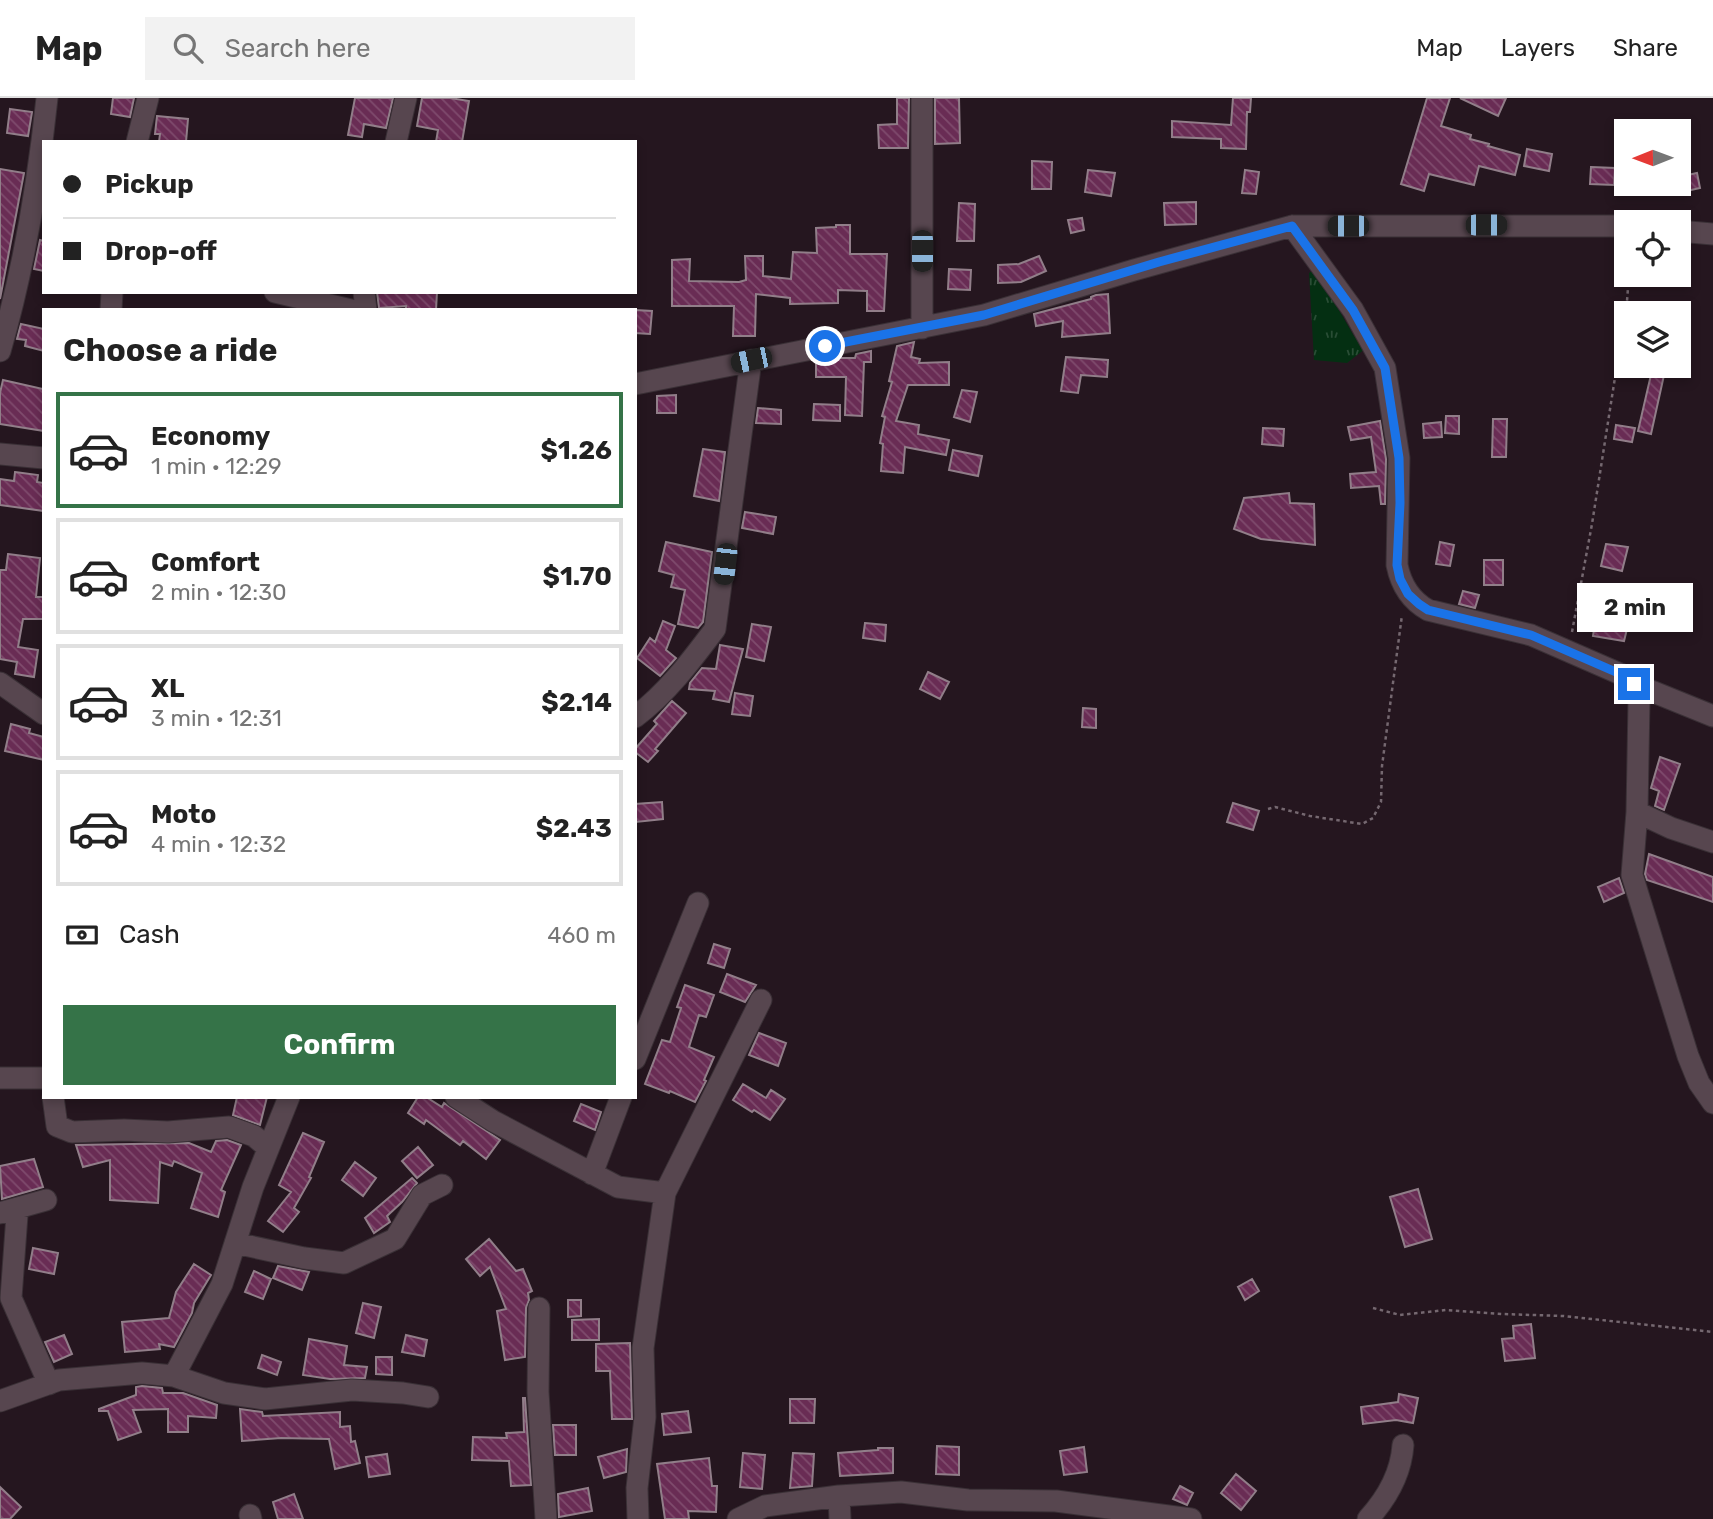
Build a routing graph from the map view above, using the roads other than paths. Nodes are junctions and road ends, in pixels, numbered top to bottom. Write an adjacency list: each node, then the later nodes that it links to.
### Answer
1 (47, 98): 14 (street)
2 (148, 98): 5 (street)
3 (406, 98): 6 (street)
4 (922, 98): 13 (street)
5 (138, 140)
6 (396, 140)
7 (1292, 226): 8 (street); 13 (street); 20 (street)
8 (1614, 226)
9 (1691, 232): 10 (street)
10 (1713, 234)
11 (283, 294): 12 (street)
12 (343, 308)
13 (922, 328): 15 (street)
14 (0, 351)
15 (751, 360): 16 (street); 22 (street)
16 (637, 384)
17 (0, 454): 18 (street)
18 (42, 458)
19 (0, 682): 21 (street)
20 (1634, 684): 23 (street); 24 (street)
21 (42, 713)
22 (637, 715)
23 (1713, 716)
24 (1637, 813): 25 (street); 35 (street)
25 (1713, 842)
26 (698, 903): 28 (street)
27 (761, 1000): 39 (street)
28 (637, 1054)
29 (0, 1078): 30 (street)
30 (42, 1078)
31 (52, 1099): 36 (street)
32 (288, 1099): 36 (street)
33 (459, 1099): 37 (street)
34 (620, 1099): 37 (street)
35 (1713, 1102)
36 (268, 1148): 42 (street)
37 (592, 1174): 39 (street)
38 (442, 1185): 42 (street)
39 (664, 1193): 51 (street)
40 (46, 1200): 41 (street)
41 (7, 1211): 45 (street)
42 (235, 1243): 44 (street)
43 (539, 1308): 50 (street)
44 (174, 1376): 45 (street); 46 (street)
45 (49, 1384): 47 (street)
46 (428, 1397)
47 (0, 1401)
48 (1403, 1444): 56 (street)
49 (839, 1496): 52 (street); 53 (street); 54 (street)
50 (546, 1519)
51 (638, 1519)
52 (738, 1519)
53 (839, 1519)
54 (1184, 1519): 55 (street)
55 (1191, 1519)
56 (1368, 1519)

